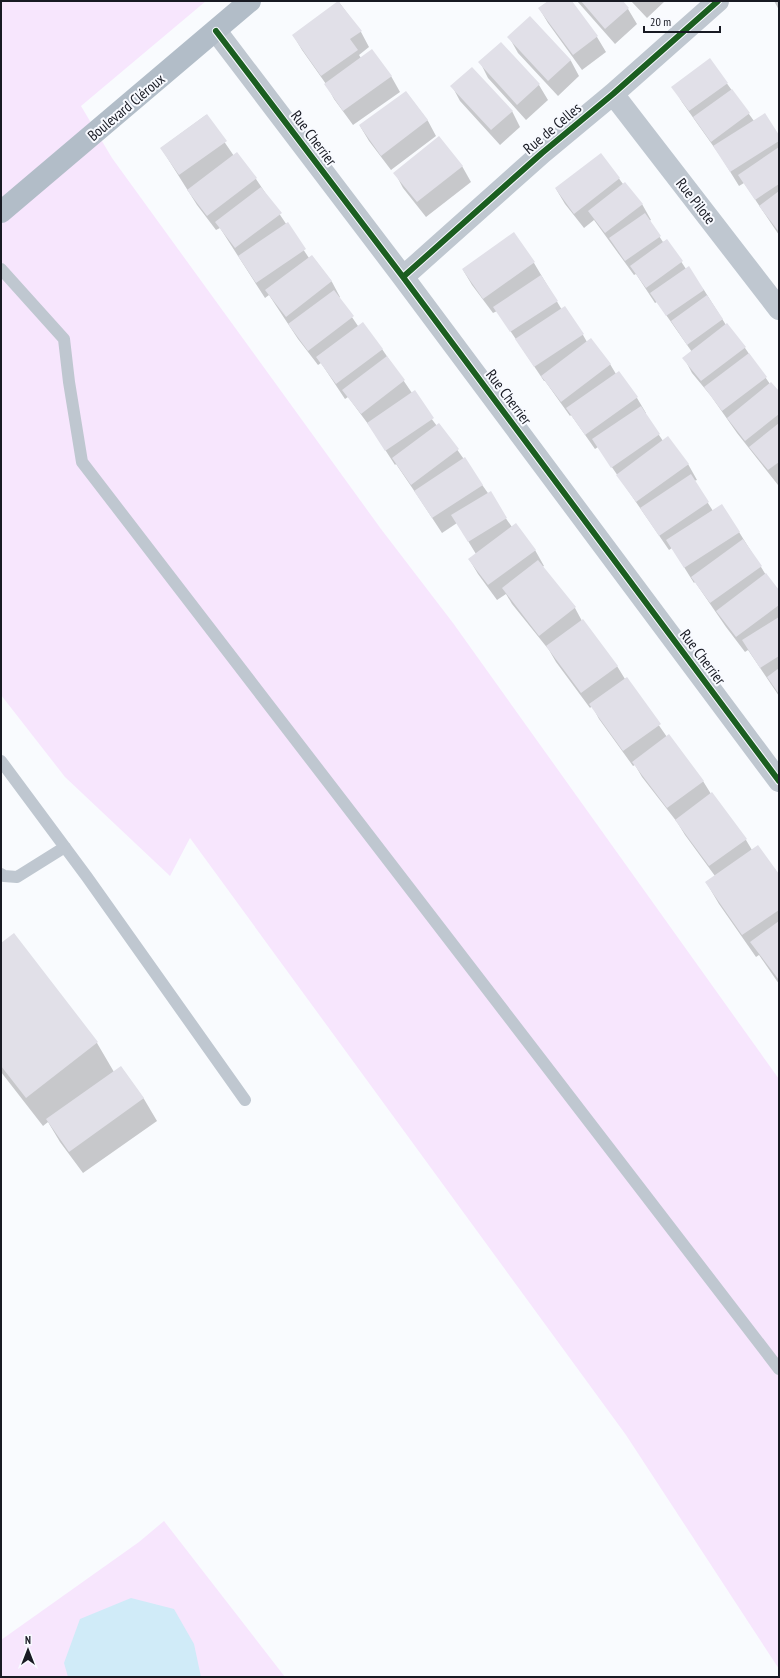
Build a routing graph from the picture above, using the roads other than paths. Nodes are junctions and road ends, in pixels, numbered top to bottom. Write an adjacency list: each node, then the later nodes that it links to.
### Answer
1 (250, 1): 3 (street, Boulevard Cléroux)
2 (718, 1): 4 (street, Rue de Celles)
3 (216, 31): 5 (street, Boulevard Cléroux); 7 (street, Rue Cherrier)
4 (613, 94): 7 (street, Rue de Celles); 8 (street, Rue Pilote)
5 (1, 212)
6 (1, 269): 14 (lane)
7 (403, 277): 10 (street, Rue Cherrier)
8 (779, 309)
9 (1, 761): 11 (lane)
10 (779, 781)
11 (65, 846): 12 (lane); 13 (lane)
12 (1, 874)
13 (245, 1100)
14 (779, 1369)

